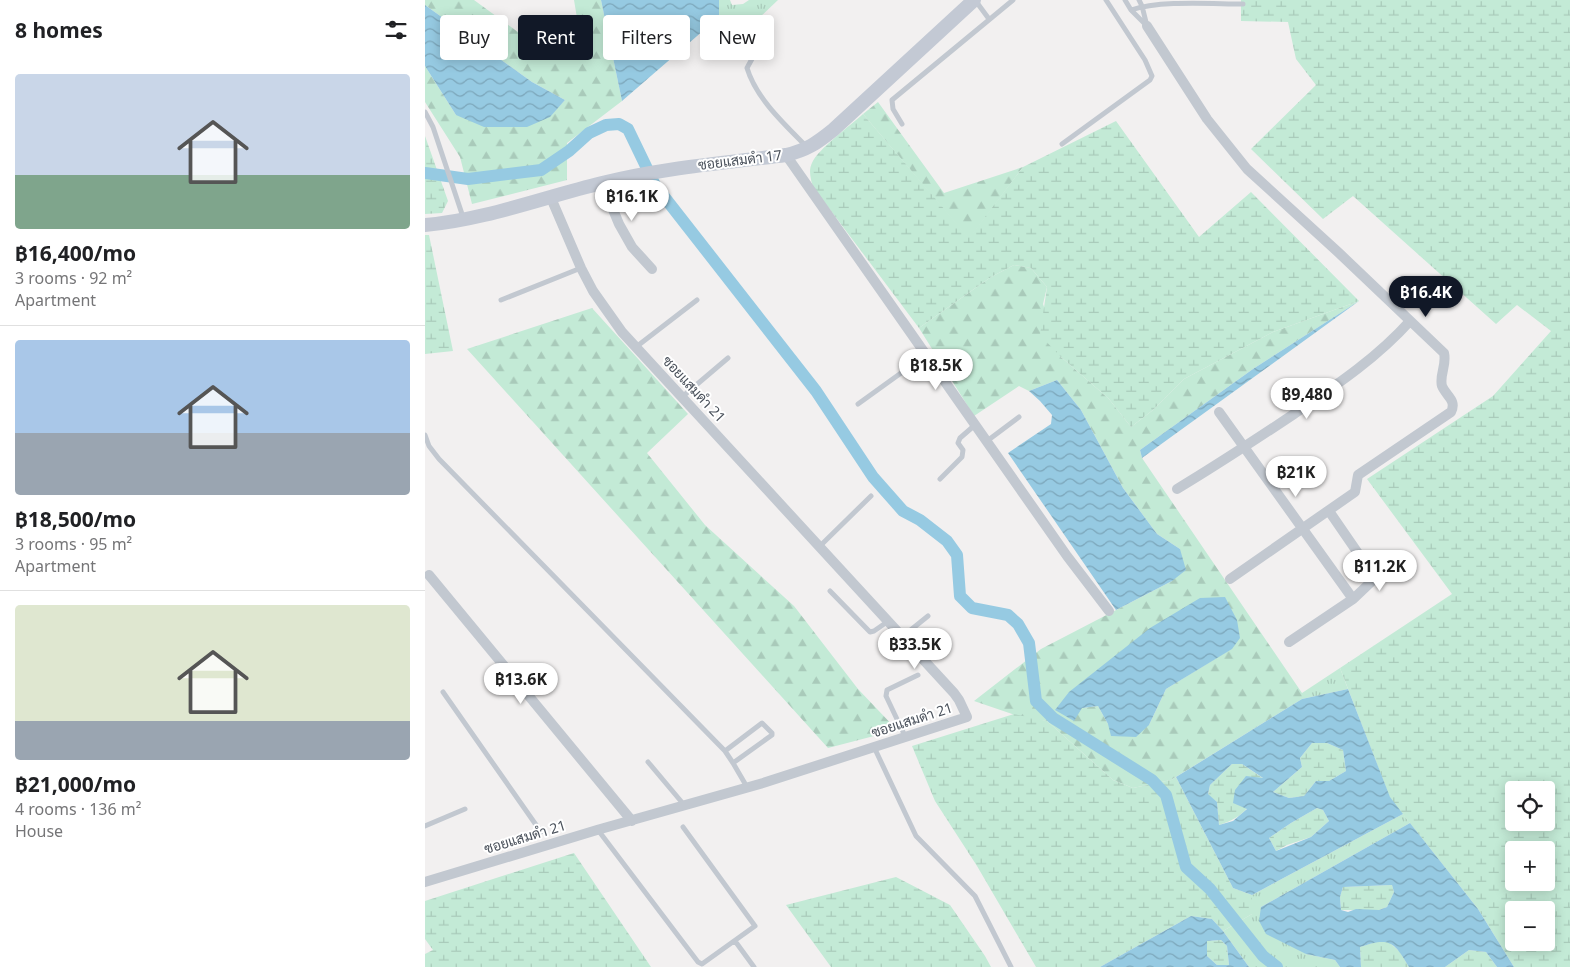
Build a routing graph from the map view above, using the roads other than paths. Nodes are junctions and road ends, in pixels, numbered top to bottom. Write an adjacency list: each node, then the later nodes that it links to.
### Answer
1 (974, 0): 9 (lane); 15 (street, ซอยแสมดำ 17)
2 (1013, 0): 9 (lane)
3 (1106, 0): 14 (lane)
4 (1125, 0): 8 (lane)
5 (1139, 0): 7 (lane)
6 (1243, 4): 7 (lane)
7 (1142, 6): 8 (lane); 10 (lane)
8 (1131, 10): 10 (lane)
9 (989, 19): 13 (lane)
10 (1147, 26): 25 (street)
11 (751, 60): 15 (lane)
12 (425, 112): 19 (lane)
13 (902, 124)
14 (1062, 144)
15 (808, 148): 16 (street, ซอยแสมดำ 17)
16 (786, 155): 17 (street, ซอยแสมดำ 17); 27 (street)
17 (602, 183): 18 (street, ซอยแสมดำ 17); 22 (street)
18 (551, 198): 19 (street, ซอยแสมดำ 17); 21 (street, ซอยแสมดำ 21)
19 (463, 219): 20 (street, ซอยแสมดำ 17)
20 (425, 225)
21 (581, 268): 23 (lane); 26 (street, ซอยแสมดำ 21)
22 (652, 269)
23 (501, 300)
24 (697, 300): 26 (lane)
25 (1410, 321): 36 (street); 40 (street)
26 (636, 347): 29 (street, ซอยแสมดำ 21)
27 (926, 355): 30 (lane); 33 (street)
28 (728, 358): 29 (lane)
29 (682, 397): 42 (street, ซอยแสมดำ 21)
30 (859, 404)
31 (1219, 412): 36 (street)
32 (1019, 417): 35 (lane)
33 (975, 424): 35 (street); 37 (lane)
34 (425, 435): 56 (lane)
35 (986, 441): 47 (street)
36 (1245, 447): 38 (street); 41 (street)
37 (940, 479)
38 (1177, 489)
39 (871, 496): 42 (lane)
40 (1329, 511): 41 (street); 46 (street)
41 (1303, 529): 44 (street); 46 (street)
42 (818, 547): 49 (street, ซอยแสมดำ 21)
43 (427, 572): 62 (street)
44 (1230, 579)
45 (830, 591): 49 (lane)
46 (1353, 599): 51 (street)
47 (1109, 611)
48 (928, 616): 50 (lane)
49 (887, 622): 50 (street, ซอยแสมดำ 21)
50 (901, 637): 54 (street, ซอยแสมดำ 21)
51 (1289, 642)
52 (918, 674): 54 (lane)
53 (443, 692): 66 (lane)
54 (905, 736): 55 (street, ซอยแสมดำ 21)
55 (873, 746): 59 (street, ซอยแสมดำ 21); 70 (lane)
56 (725, 752): 58 (lane); 58 (lane)
57 (648, 762): 60 (lane)
58 (733, 763): 59 (lane)
59 (747, 787): 60 (street, ซอยแสมดำ 21)
60 (685, 806): 62 (street, ซอยแสมดำ 21)
61 (465, 809): 63 (lane)
62 (632, 820): 65 (street, ซอยแสมดำ 21)
63 (425, 826)
64 (683, 827): 68 (lane)
65 (597, 830): 67 (street, ซอยแสมดำ 21); 68 (lane)
66 (541, 832)
67 (425, 882)
68 (735, 941): 69 (lane)
69 (754, 967)
70 (1011, 967)

